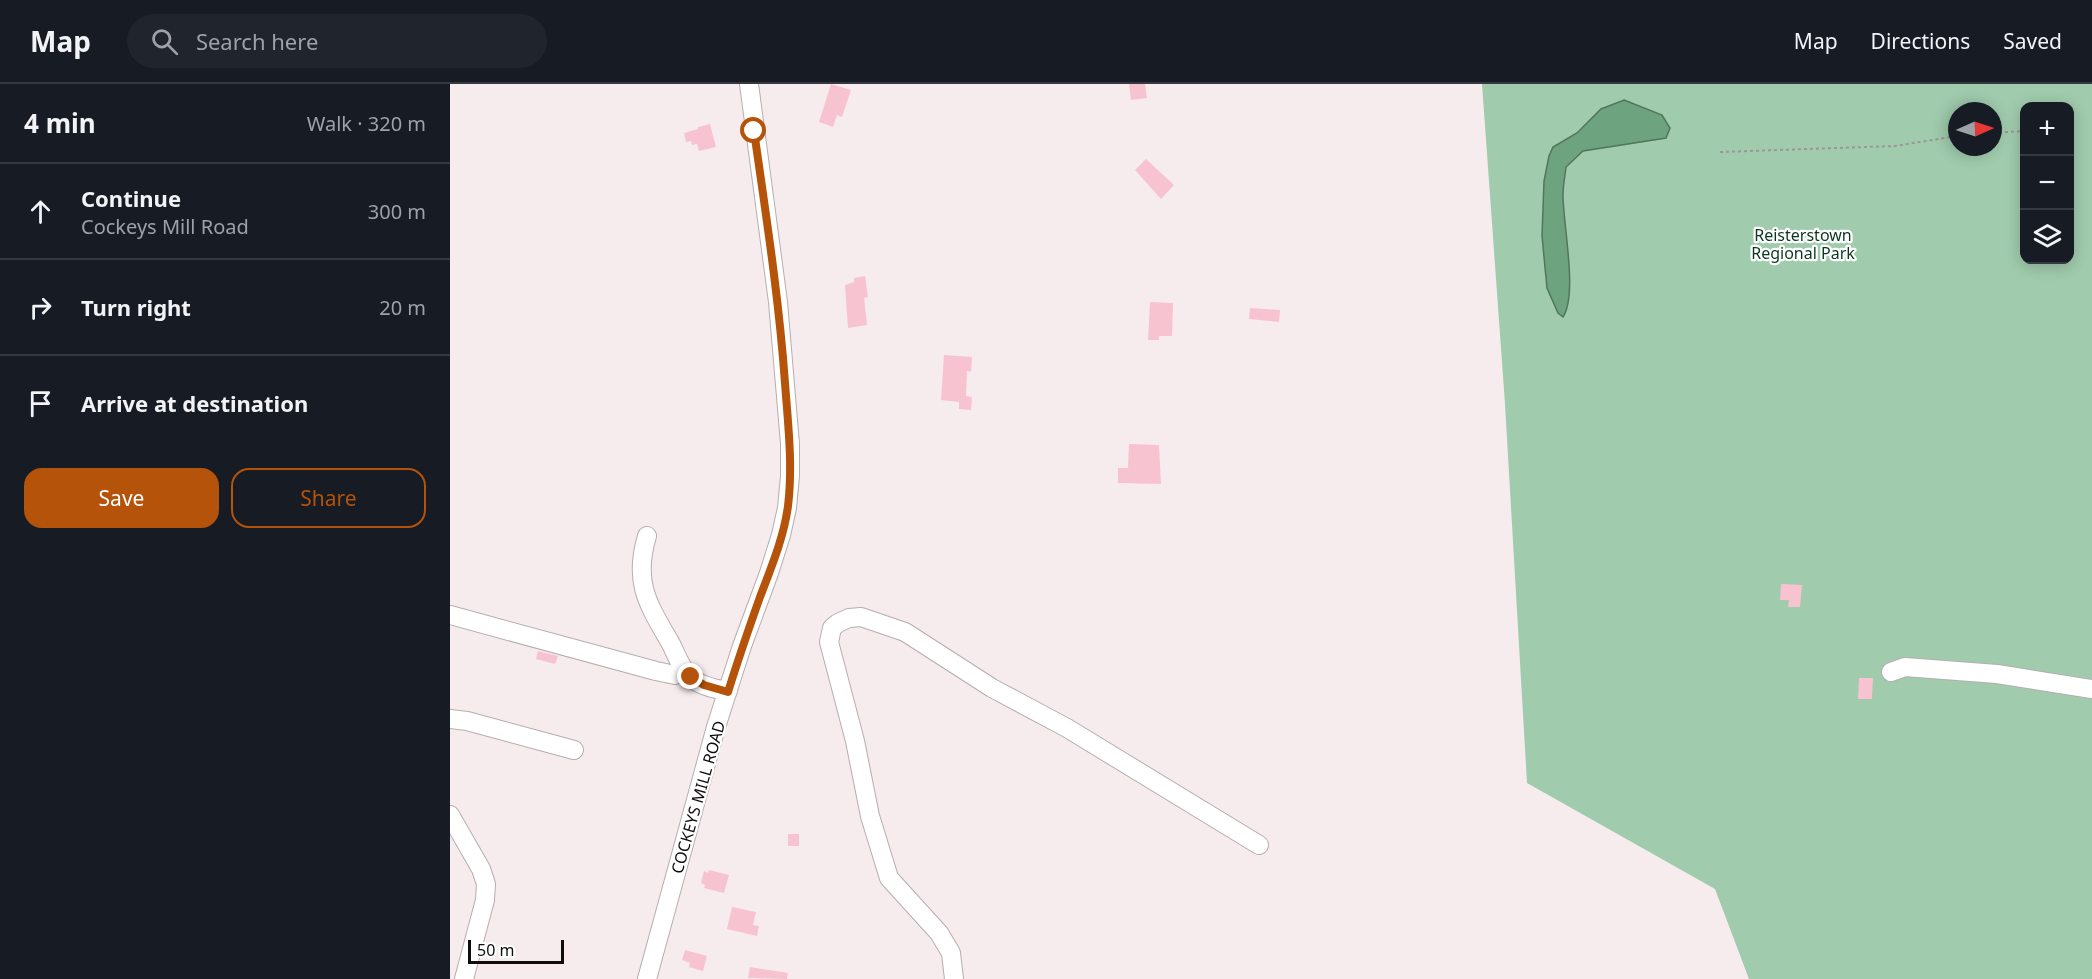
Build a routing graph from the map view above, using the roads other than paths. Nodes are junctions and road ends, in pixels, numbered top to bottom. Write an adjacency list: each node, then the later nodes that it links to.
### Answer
1 (749, 84): 7 (street, COCKEYS MILL ROAD)
2 (647, 536): 4 (street)
3 (450, 615): 4 (street)
4 (685, 671): 7 (street)
5 (1891, 672): 6 (street)
6 (2092, 689)
7 (728, 692): 13 (street, COCKEYS MILL ROAD)
8 (450, 719): 9 (street)
9 (574, 750)
10 (450, 815): 12 (street)
11 (1259, 845): 14 (street)
12 (464, 979)
13 (647, 979)
14 (954, 979)

